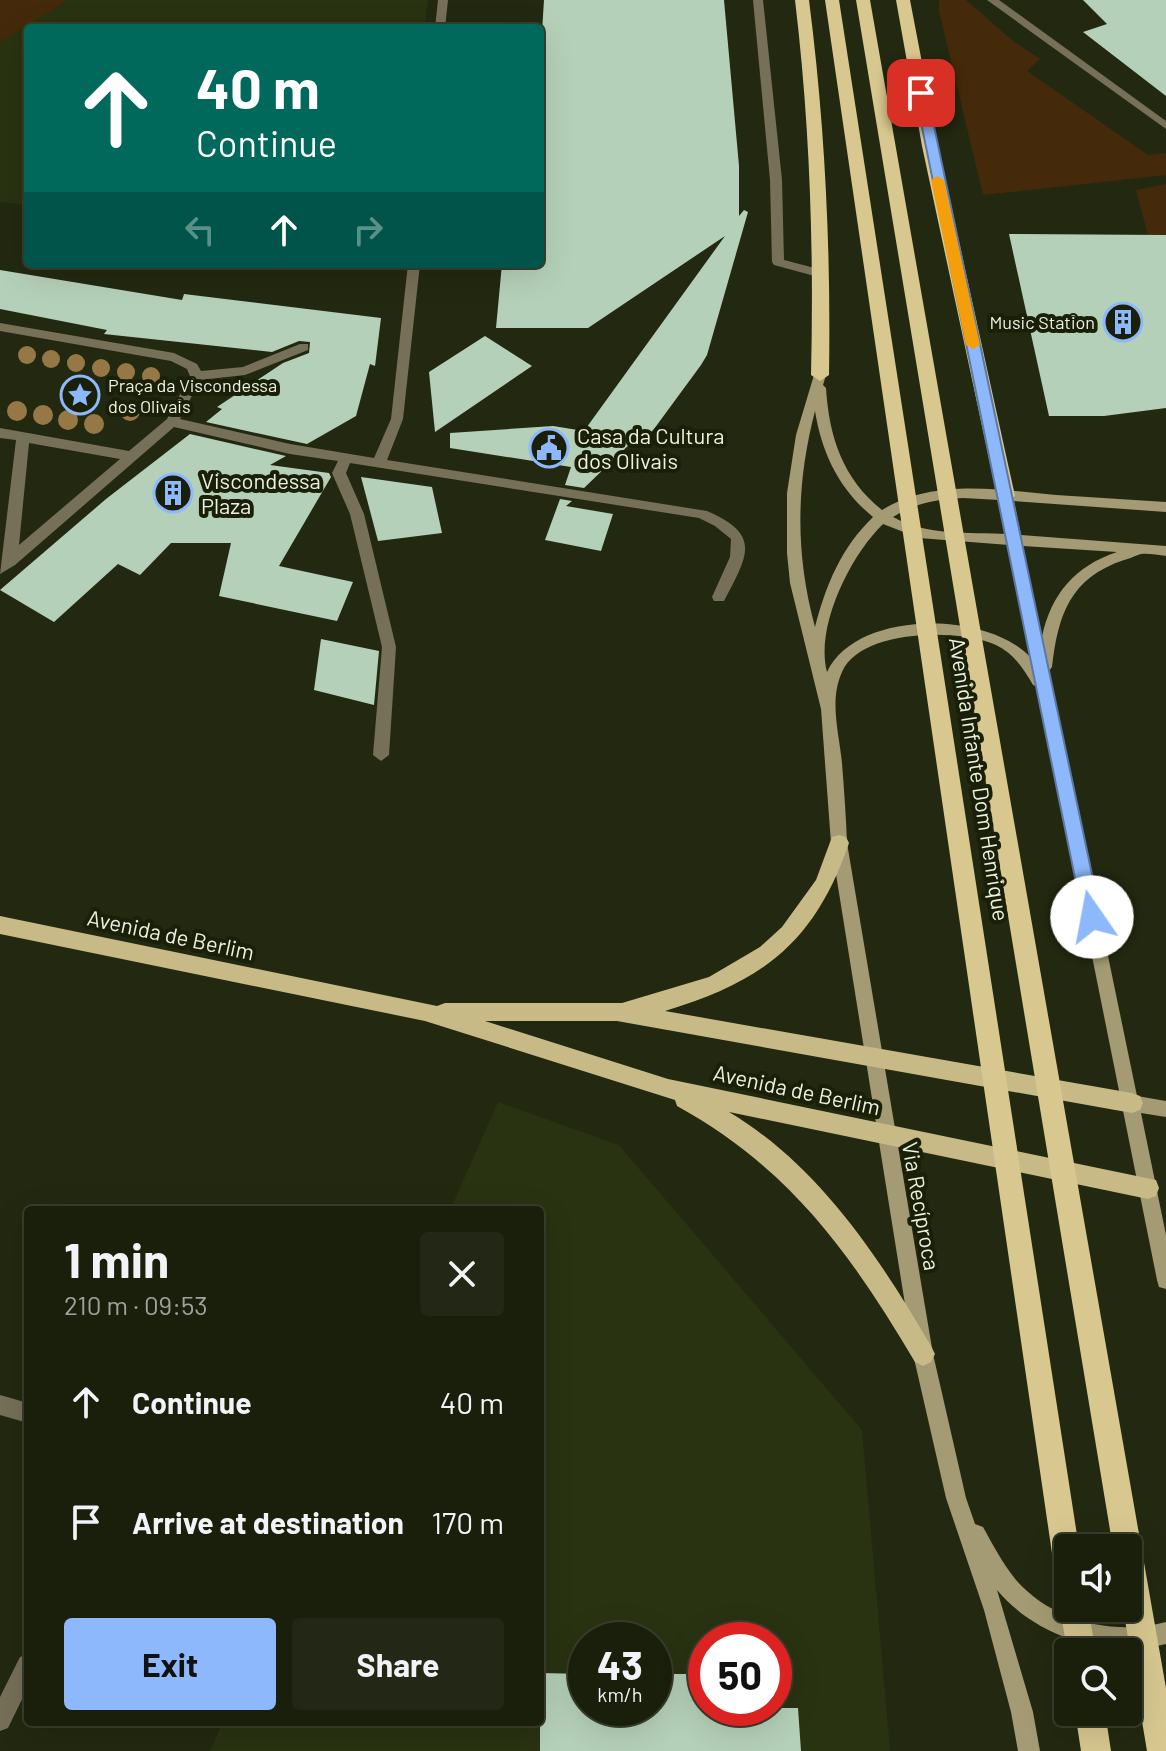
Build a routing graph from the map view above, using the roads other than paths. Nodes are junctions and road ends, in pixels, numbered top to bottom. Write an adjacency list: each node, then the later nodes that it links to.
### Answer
1 (443, 0): 8 (street)
2 (758, 0): 11 (street)
3 (802, 0): 11 (highway)
4 (832, 0): 48 (highway, Avenida Infante Dom Henrique)
5 (863, 0): 49 (highway, Avenida Infante Dom Henrique)
6 (903, 0): 22 (highway)
7 (992, 0): 9 (street)
8 (440, 24)
9 (1166, 126)
10 (414, 268): 21 (street)
11 (822, 274): 14 (highway)
12 (0, 327): 15 (street)
13 (304, 347): 15 (street)
14 (820, 375): 24 (main road); 29 (main road, Via Recíproca)
15 (196, 376): 16 (street)
16 (172, 422): 19 (street); 20 (street)
17 (0, 433): 18 (street)
18 (23, 436): 19 (street); 27 (street)
19 (132, 456): 27 (street)
20 (346, 457): 21 (street); 32 (street)
21 (379, 462): 28 (street)
22 (1006, 496): 23 (main road); 24 (main road); 25 (main road)
23 (1166, 507)
24 (884, 518): 25 (main road); 29 (main road)
25 (1014, 540): 26 (main road); 30 (main road)
26 (1166, 551): 30 (main road)
27 (5, 565)
28 (719, 597)
29 (816, 658): 31 (main road, Via Recíproca)
30 (1046, 701): 31 (main road); 39 (main road)
31 (827, 707): 33 (main road, Via Recíproca)
32 (381, 755)
33 (839, 843): 36 (main road); 37 (main road, Via Recíproca)
34 (0, 925): 35 (main road, Avenida de Berlim)
35 (425, 1012): 36 (main road, Avenida de Berlim); 38 (main road, Avenida de Berlim)
36 (617, 1012): 37 (main road, Avenida de Berlim)
37 (872, 1057): 39 (main road, Avenida de Berlim); 41 (main road, Via Recíproca)
38 (668, 1089): 41 (main road, Avenida de Berlim); 44 (main road)
39 (1132, 1103): 40 (main road, Avenida de Berlim); 42 (main road)
40 (1166, 1109)
41 (885, 1134): 42 (main road, Avenida de Berlim); 44 (main road, Via Recíproca)
42 (1157, 1190): 43 (main road)
43 (1166, 1280)
44 (923, 1354): 47 (main road, Via Recíproca)
45 (0, 1405): 46 (street)
46 (24, 1412)
47 (956, 1498): 51 (main road); 55 (main road, Via Recíproca)
48 (1063, 1534)
49 (1125, 1534)
50 (1140, 1622): 57 (highway, Avenida Infante Dom Henrique)
51 (1166, 1633)
52 (24, 1673): 53 (street)
53 (0, 1720)
54 (1092, 1726): 56 (highway)
55 (1029, 1751)
56 (1096, 1751)
57 (1162, 1751)

